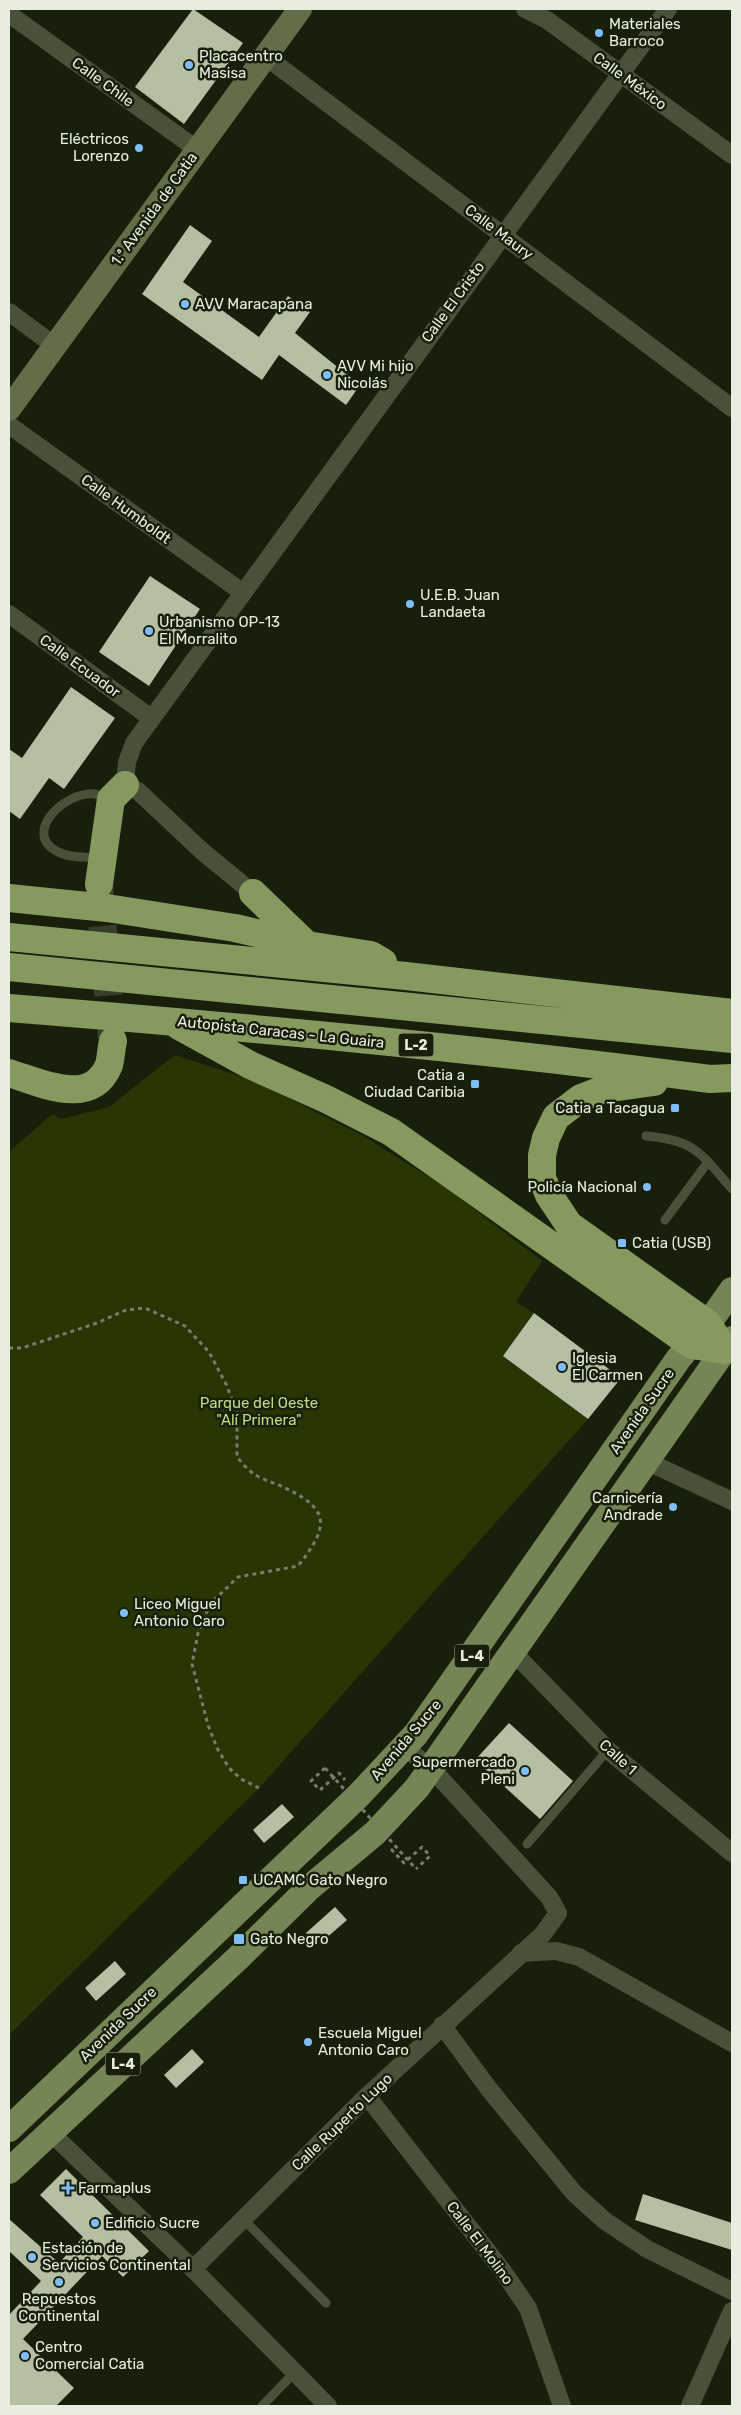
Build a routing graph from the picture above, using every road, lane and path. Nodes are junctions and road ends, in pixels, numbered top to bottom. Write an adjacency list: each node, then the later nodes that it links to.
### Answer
1 (300, 9): 5 (street, 1.ª Avenida de Catia)
2 (525, 9): 6 (street, Calle México)
3 (668, 9): 6 (street, Calle El Cristo)
4 (9, 14): 7 (street, Calle Chile)
5 (266, 56): 7 (street, 1.ª Avenida de Catia); 9 (street, Calle Maury)
6 (621, 74): 8 (street, Calle México); 9 (street, Calle El Cristo)
7 (198, 150): 11 (street, 1.ª Avenida de Catia)
8 (732, 155)
9 (502, 235): 12 (street, Calle Maury); 15 (street, Calle El Cristo)
10 (9, 312): 11 (street)
11 (55, 346): 13 (street, 1.ª Avenida de Catia)
12 (732, 408)
13 (9, 409)
14 (9, 425): 15 (street, Calle Humboldt)
15 (242, 592): 17 (street, Calle El Cristo)
16 (9, 614): 17 (street, Calle Ecuador)
17 (151, 718): 18 (street, Calle El Cristo)
18 (118, 792): 19 (highway); 19 (lane); 20 (street)
19 (100, 871)
20 (253, 893): 22 (highway); 24 (highway)
21 (9, 898): 22 (highway)
22 (235, 928): 24 (highway)
23 (9, 937): 26 (highway)
24 (307, 945): 26 (highway)
25 (9, 967): 27 (highway, L-2)
26 (406, 976): 29 (highway)
27 (262, 992): 30 (highway, L-2); 31 (highway, L-2)
28 (9, 1008): 30 (highway, Autopista Caracas - La Guaira / L-2)
29 (732, 1013)
30 (157, 1020): 34 (highway, Autopista Caracas - La Guaira / L-2); 42 (highway)
31 (732, 1038)
32 (113, 1042): 33 (highway)
33 (9, 1073)
34 (721, 1079): 40 (highway)
35 (646, 1136): 36 (lane)
36 (708, 1162): 37 (lane); 38 (lane)
37 (732, 1189)
38 (665, 1220)
39 (732, 1290): 40 (main road, Avenida Sucre / L-4)
40 (708, 1324): 41 (highway); 42 (main road, Avenida Sucre / L-4)
41 (728, 1344): 42 (highway); 44 (main road, L-4)
42 (692, 1345): 47 (main road, Avenida Sucre / L-4)
43 (9, 1348): 51 (path)
44 (646, 1462): 45 (street); 46 (main road, L-4)
45 (732, 1501)
46 (512, 1651): 48 (street, Calle 1); 49 (main road, L-4)
47 (404, 1747): 49 (street); 59 (main road, Avenida Sucre / L-4)
48 (608, 1750): 52 (lane); 53 (street, Calle 1)
49 (431, 1768): 55 (street, Calle Ruperto Lugo); 60 (main road, L-4)
50 (339, 1773): 54 (path, bridge)
51 (260, 1788)
52 (527, 1844)
53 (732, 1853)
54 (404, 1863)
55 (521, 1954): 56 (street, Calle Ruperto Lugo); 57 (street)
56 (442, 2025): 58 (street, Calle Ruperto Lugo); 64 (street)
57 (731, 2039)
58 (367, 2096): 62 (street, Calle Ruperto Lugo); 70 (street, Calle El Molino)
59 (9, 2129)
60 (50, 2132): 61 (main road, L-4); 63 (street)
61 (9, 2171)
62 (243, 2219): 63 (street, Calle Ruperto Lugo); 65 (lane)
63 (193, 2269): 67 (street)
64 (732, 2291)
65 (326, 2302)
66 (732, 2311): 71 (street)
67 (295, 2372): 68 (lane); 69 (street)
68 (262, 2406)
69 (328, 2406)
70 (562, 2406)
71 (690, 2406)

